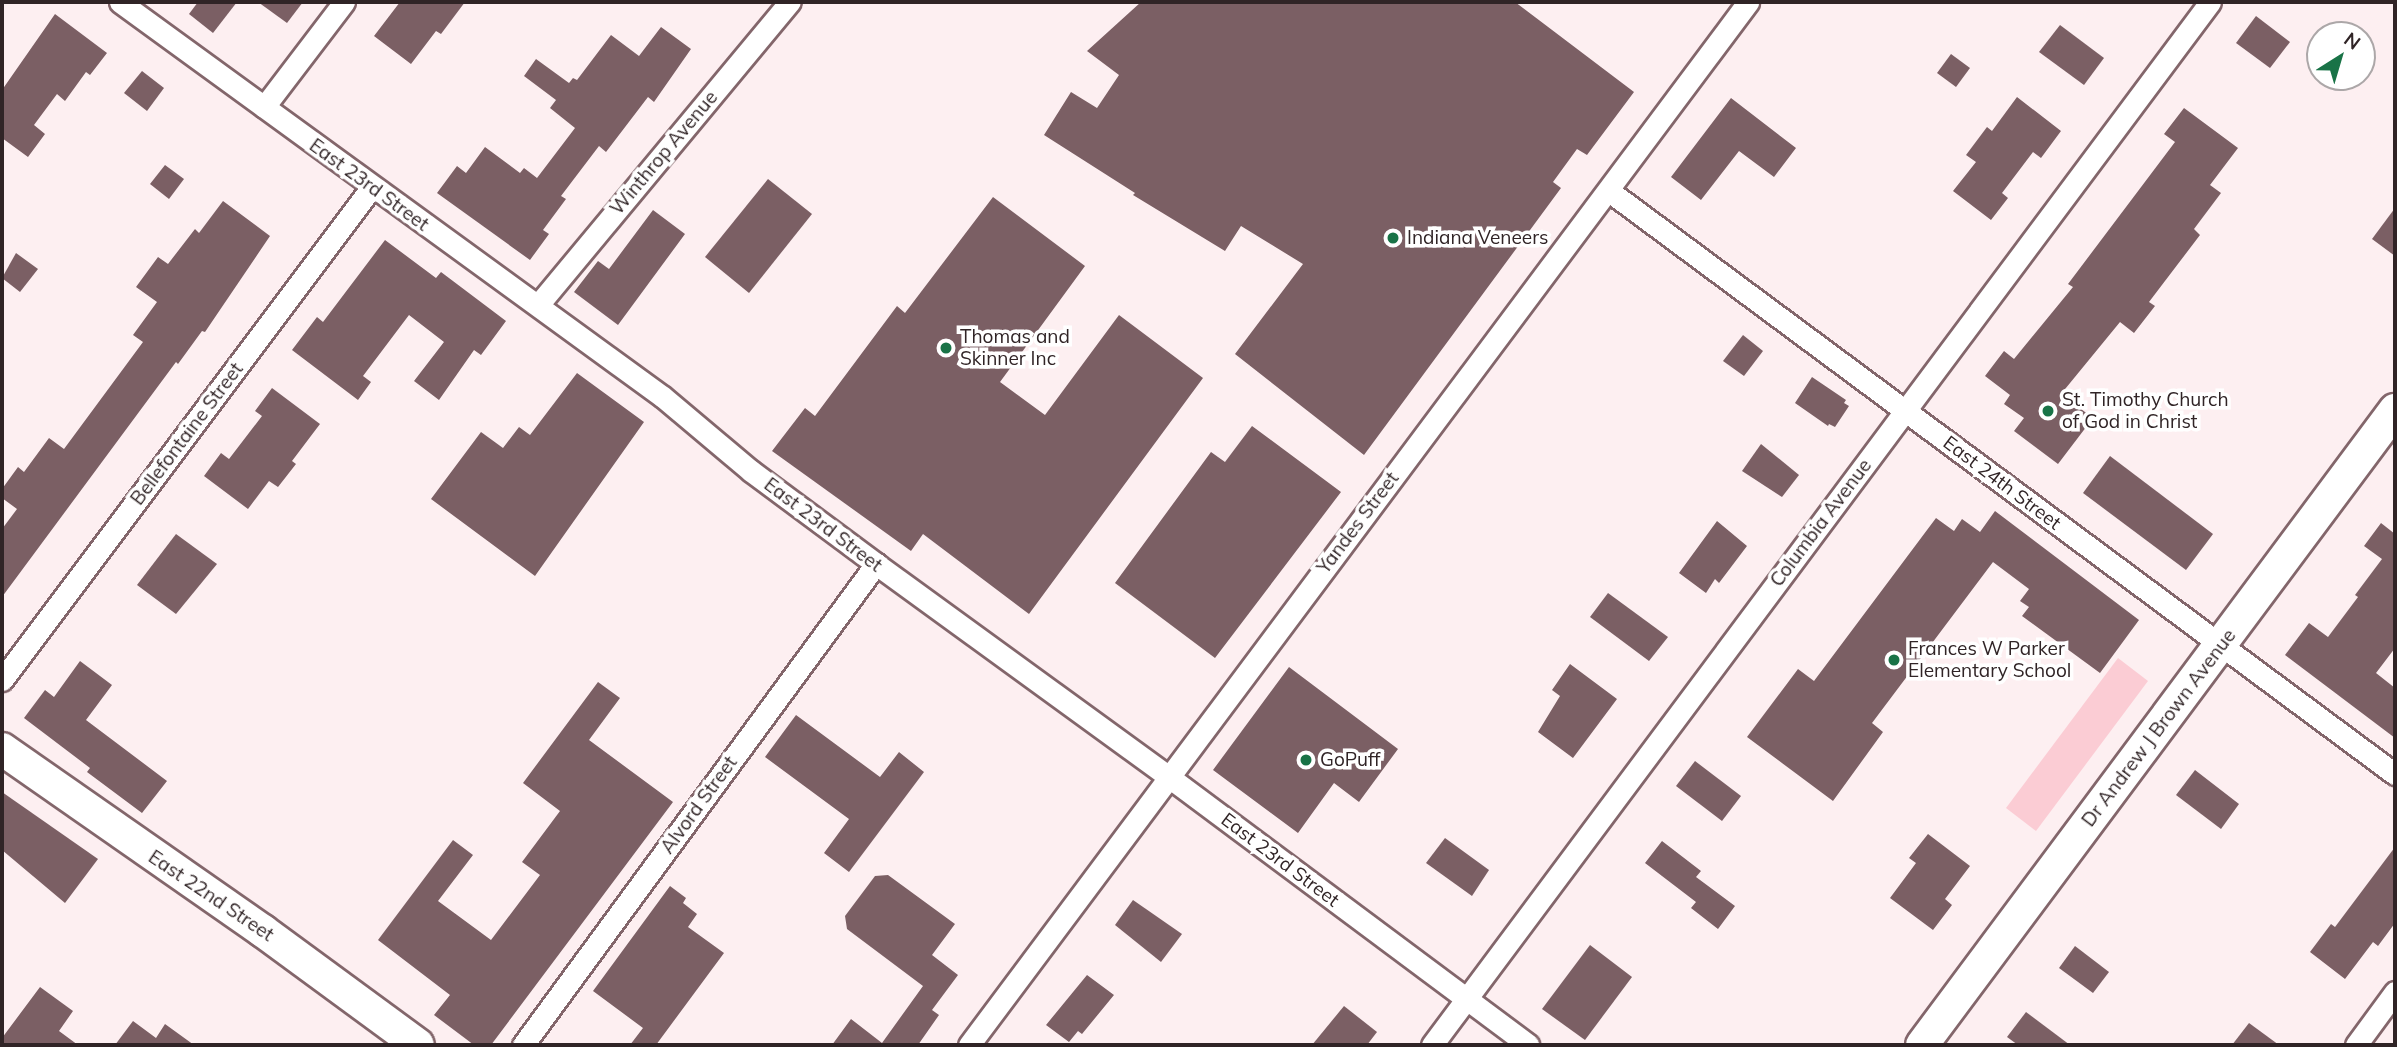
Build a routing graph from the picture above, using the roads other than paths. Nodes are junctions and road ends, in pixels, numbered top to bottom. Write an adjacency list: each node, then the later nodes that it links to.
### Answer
1 (120, 2): 6 (street, East 23rd Street)
2 (344, 2): 6 (street)
3 (790, 2): 9 (street, Winthrop Avenue)
4 (1748, 2): 8 (street, Yandes Street)
5 (2210, 2): 11 (street, Columbia Avenue)
6 (264, 107): 7 (street, East 23rd Street)
7 (372, 188): 9 (street, East 23rd Street); 14 (street, Bellefontaine Street)
8 (1609, 191): 11 (street, East 24th Street); 17 (street, Yandes Street)
9 (538, 305): 12 (street, East 23rd Street)
10 (2395, 410): 13 (main road, Dr Andrew J Brown Avenue)
11 (1905, 411): 13 (street, East 24th Street); 19 (street, Columbia Avenue)
12 (876, 565): 17 (street, East 23rd Street); 21 (street, Alvord Street)
13 (2220, 645): 16 (street, East 24th Street); 25 (main road, Dr Andrew J Brown Avenue)
14 (2, 680)
15 (2, 749): 20 (main road, East 22nd Street)
16 (2395, 774)
17 (1169, 777): 19 (street, East 23rd Street); 22 (street, Yandes Street)
18 (2395, 992): 26 (street)
19 (1467, 999): 23 (street, Columbia Avenue); 24 (street, East 23rd Street)
20 (418, 1045)
21 (523, 1045)
22 (969, 1045)
23 (1432, 1045)
24 (1528, 1045)
25 (1922, 1045)
26 (2356, 1045)

